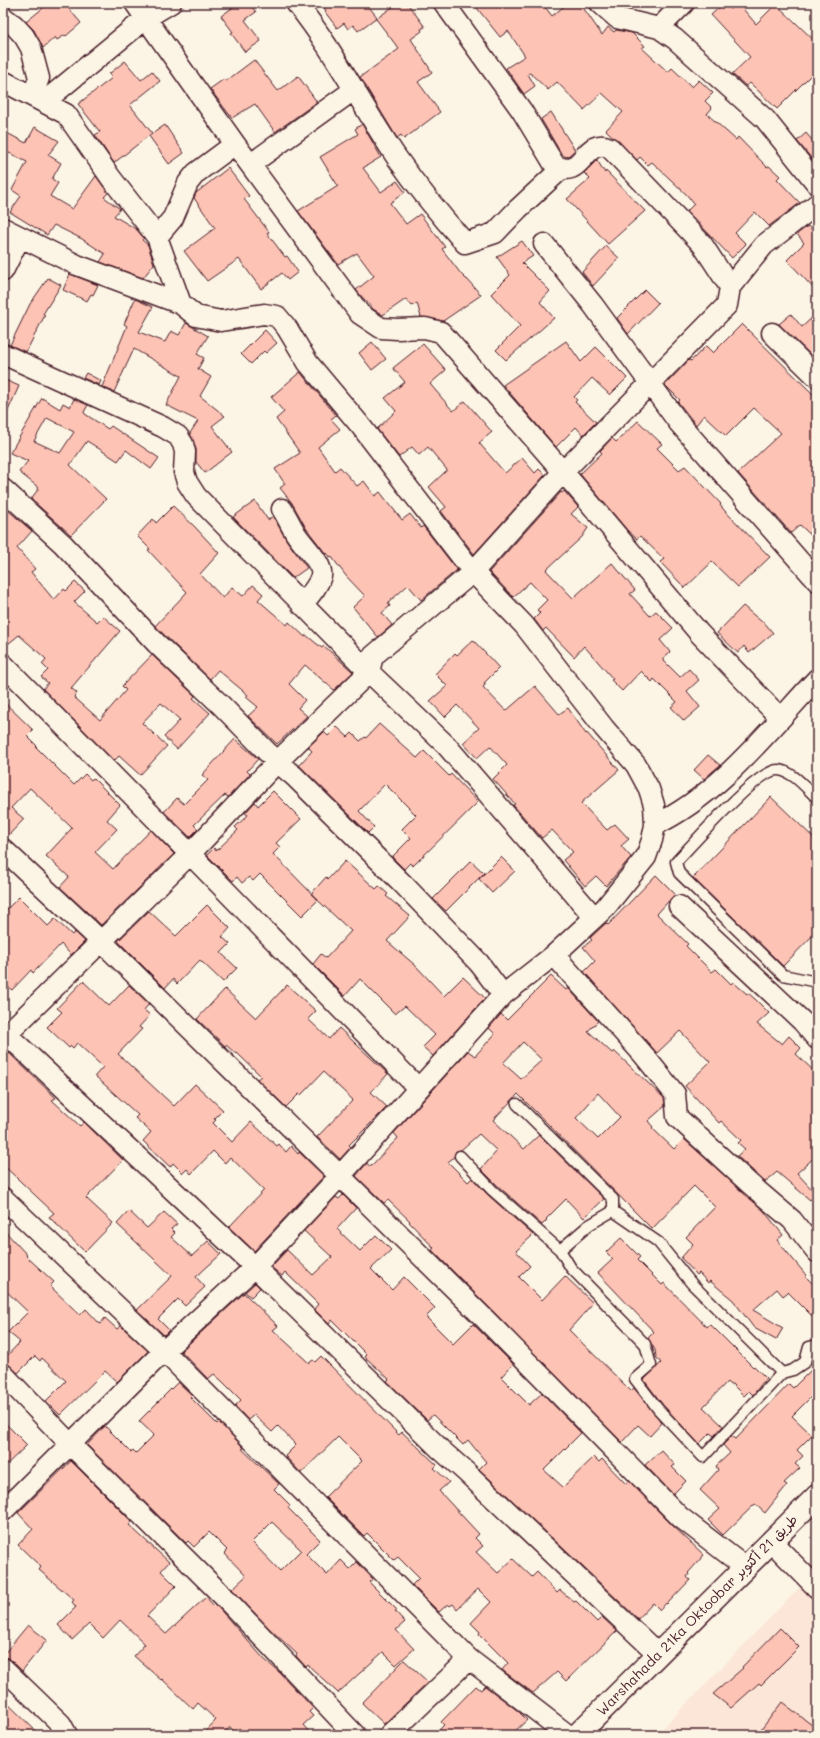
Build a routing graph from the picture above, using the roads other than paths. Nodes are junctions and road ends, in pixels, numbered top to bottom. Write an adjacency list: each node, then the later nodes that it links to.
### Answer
1 (171, 3): 6 (street)
2 (296, 3): 10 (street)
3 (444, 3): 14 (street)
4 (600, 3): 8 (street)
5 (684, 3): 8 (street)
6 (140, 10): 11 (street); 12 (street)
7 (3, 17): 11 (street)
8 (659, 28): 15 (street)
9 (3, 82): 11 (street)
10 (355, 89): 13 (street); 14 (street)
11 (38, 99): 18 (street)
12 (235, 144): 13 (street); 18 (street)
13 (251, 164): 27 (street)
14 (561, 169): 21 (street)
15 (817, 184)
16 (817, 204): 21 (street)
17 (12, 233): 20 (street); 22 (street)
18 (157, 237): 22 (street)
19 (544, 244): 26 (street)
20 (3, 271)
21 (730, 287): 26 (street)
22 (181, 304): 30 (street)
23 (772, 333): 25 (street)
24 (3, 354): 32 (street)
25 (817, 377)
26 (649, 384): 27 (street); 31 (street)
27 (563, 472): 30 (street); 36 (street)
28 (3, 489): 37 (street)
29 (282, 509): 32 (street)
30 (473, 572): 34 (street); 39 (street)
31 (817, 581)
32 (302, 605): 34 (street)
33 (3, 664): 41 (street)
34 (369, 672): 37 (street); 43 (street)
35 (817, 679): 36 (street)
36 (780, 718): 39 (street)
37 (277, 762): 41 (street); 47 (street)
38 (817, 798): 46 (lane)
39 (654, 825): 43 (street)
40 (3, 849): 44 (street)
41 (190, 854): 44 (street); 50 (street)
42 (679, 906): 49 (street)
43 (594, 917): 45 (street)
44 (101, 942): 48 (street); 53 (street)
45 (554, 955): 47 (street); 57 (street)
46 (817, 982)
47 (503, 995): 50 (street)
48 (4, 1034): 58 (street)
49 (817, 1039)
50 (418, 1088): 53 (street)
51 (517, 1104): 55 (lane)
52 (460, 1156): 56 (lane)
53 (340, 1176): 58 (street); 67 (street)
54 (3, 1198): 60 (street)
55 (613, 1211): 56 (lane); 61 (lane)
56 (560, 1250): 61 (lane)
57 (817, 1252)
58 (255, 1267): 60 (street); 69 (street)
59 (817, 1345): 61 (lane)
60 (164, 1351): 63 (street); 70 (street)
61 (782, 1373)
62 (3, 1374): 63 (street)
63 (71, 1445): 65 (street); 73 (street)
64 (817, 1496): 66 (main road, Warshahada 21ka Oktoobar طريق 21 أكتوبر)
65 (3, 1511)
66 (772, 1542): 67 (main road, Warshahada 21ka Oktoobar طريق 21 أكتوبر); 68 (street)
67 (746, 1568): 69 (main road, Warshahada 21ka Oktoobar طريق 21 أكتوبر)
68 (817, 1588)
69 (658, 1654): 76 (main road, Warshahada 21ka Oktoobar طريق 21 أكتوبر)
70 (468, 1659): 74 (street); 75 (street)
71 (3, 1668): 72 (street)
72 (67, 1735)
73 (355, 1735)
74 (389, 1735)
75 (568, 1735)
76 (577, 1735)

